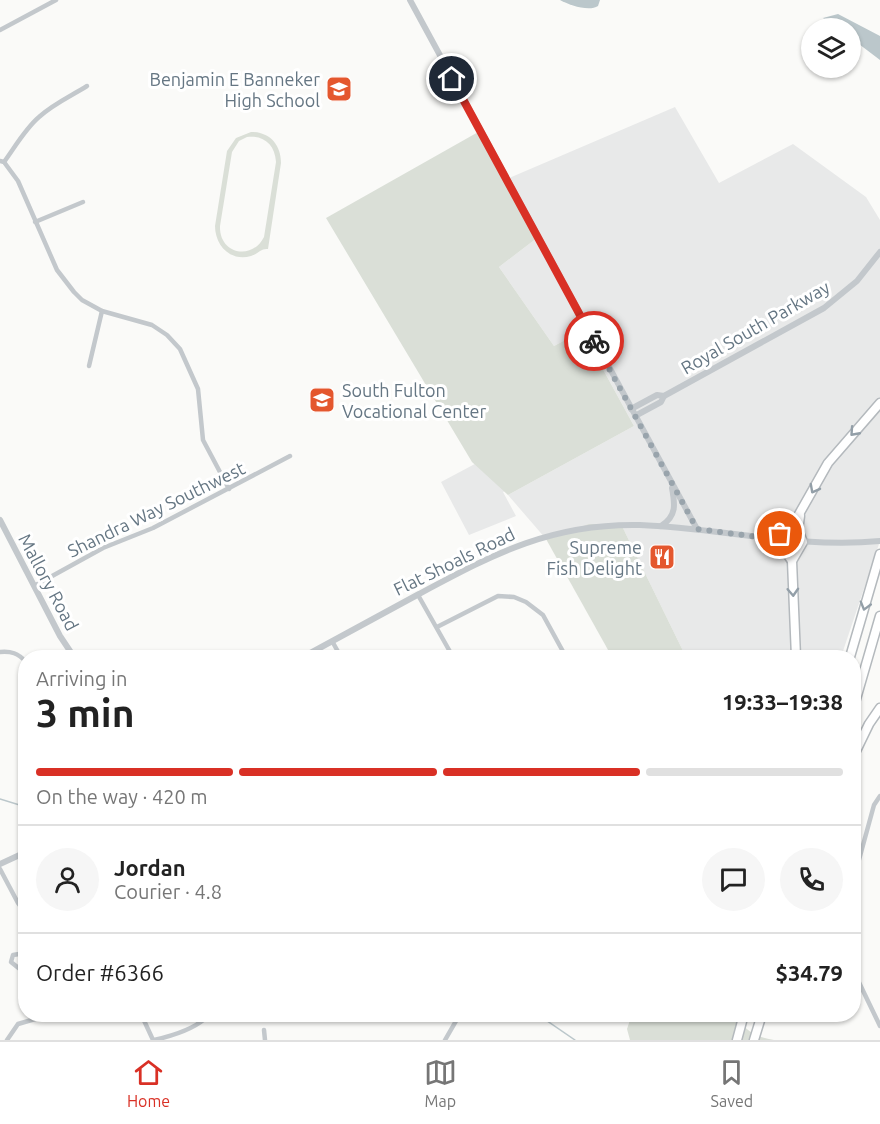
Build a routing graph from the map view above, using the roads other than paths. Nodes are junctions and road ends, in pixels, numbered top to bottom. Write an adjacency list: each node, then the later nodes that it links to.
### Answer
1 (56, 0): 3 (street)
2 (410, 0): 13 (street)
3 (0, 30)
4 (87, 86): 5 (street)
5 (2, 162): 7 (street)
6 (83, 202): 7 (street)
7 (35, 222): 9 (street)
8 (880, 252): 11 (street, Royal South Parkway)
9 (102, 311): 10 (street); 17 (street)
10 (89, 366)
11 (664, 396): 13 (street, Royal South Parkway); 14 (street, Royal South Parkway)
12 (880, 403): 18 (highway, one-way to 18)
13 (631, 409): 14 (street)
14 (635, 416): 16 (street)
15 (290, 456): 17 (street, Shandra Way Southwest)
16 (671, 481): 20 (street); 21 (street)
17 (229, 489): 27 (street, Shandra Way Southwest)
18 (800, 516): 22 (highway); 23 (highway)
19 (0, 520): 27 (street, Mallory Road)
20 (660, 526): 21 (street, Flat Shoals Road); 28 (street, Flat Shoals Road)
21 (697, 529): 22 (street, Flat Shoals Road)
22 (773, 539): 23 (street, Flat Shoals Road); 26 (highway)
23 (803, 542): 24 (street, Flat Shoals Road); 26 (highway)
24 (880, 542)
25 (880, 554): 38 (highway, one-way to 38)
26 (792, 561): 37 (highway, one-way to 37)
27 (33, 586): 32 (street, Mallory Road)
28 (418, 595): 30 (street); 31 (street, Flat Shoals Road)
29 (880, 616): 41 (highway)
30 (437, 627): 35 (street); 36 (street)
31 (332, 641): 33 (street, Flat Shoals Road); 34 (street)
32 (69, 650)
33 (316, 650)
34 (337, 650)
35 (449, 650)
36 (562, 650)
37 (796, 650)
38 (852, 650)
39 (0, 652): 40 (street)
40 (18, 655)
41 (861, 682)
42 (880, 708): 43 (highway)
43 (861, 740)
44 (880, 796): 45 (street)
45 (861, 852)
46 (18, 856): 47 (street)
47 (0, 864)
48 (0, 869): 49 (street)
49 (18, 903)
50 (18, 954): 51 (street)
51 (18, 968)
52 (861, 987): 59 (street)
53 (25, 1022): 61 (street)
54 (145, 1022): 62 (street)
55 (202, 1022): 62 (street)
56 (455, 1022): 64 (street)
57 (742, 1022): 65 (highway)
58 (760, 1022): 66 (highway)
59 (880, 1026)
60 (264, 1030): 63 (street)
61 (7, 1040)
62 (154, 1040)
63 (265, 1040)
64 (445, 1040)
65 (737, 1040)
66 (754, 1040)

